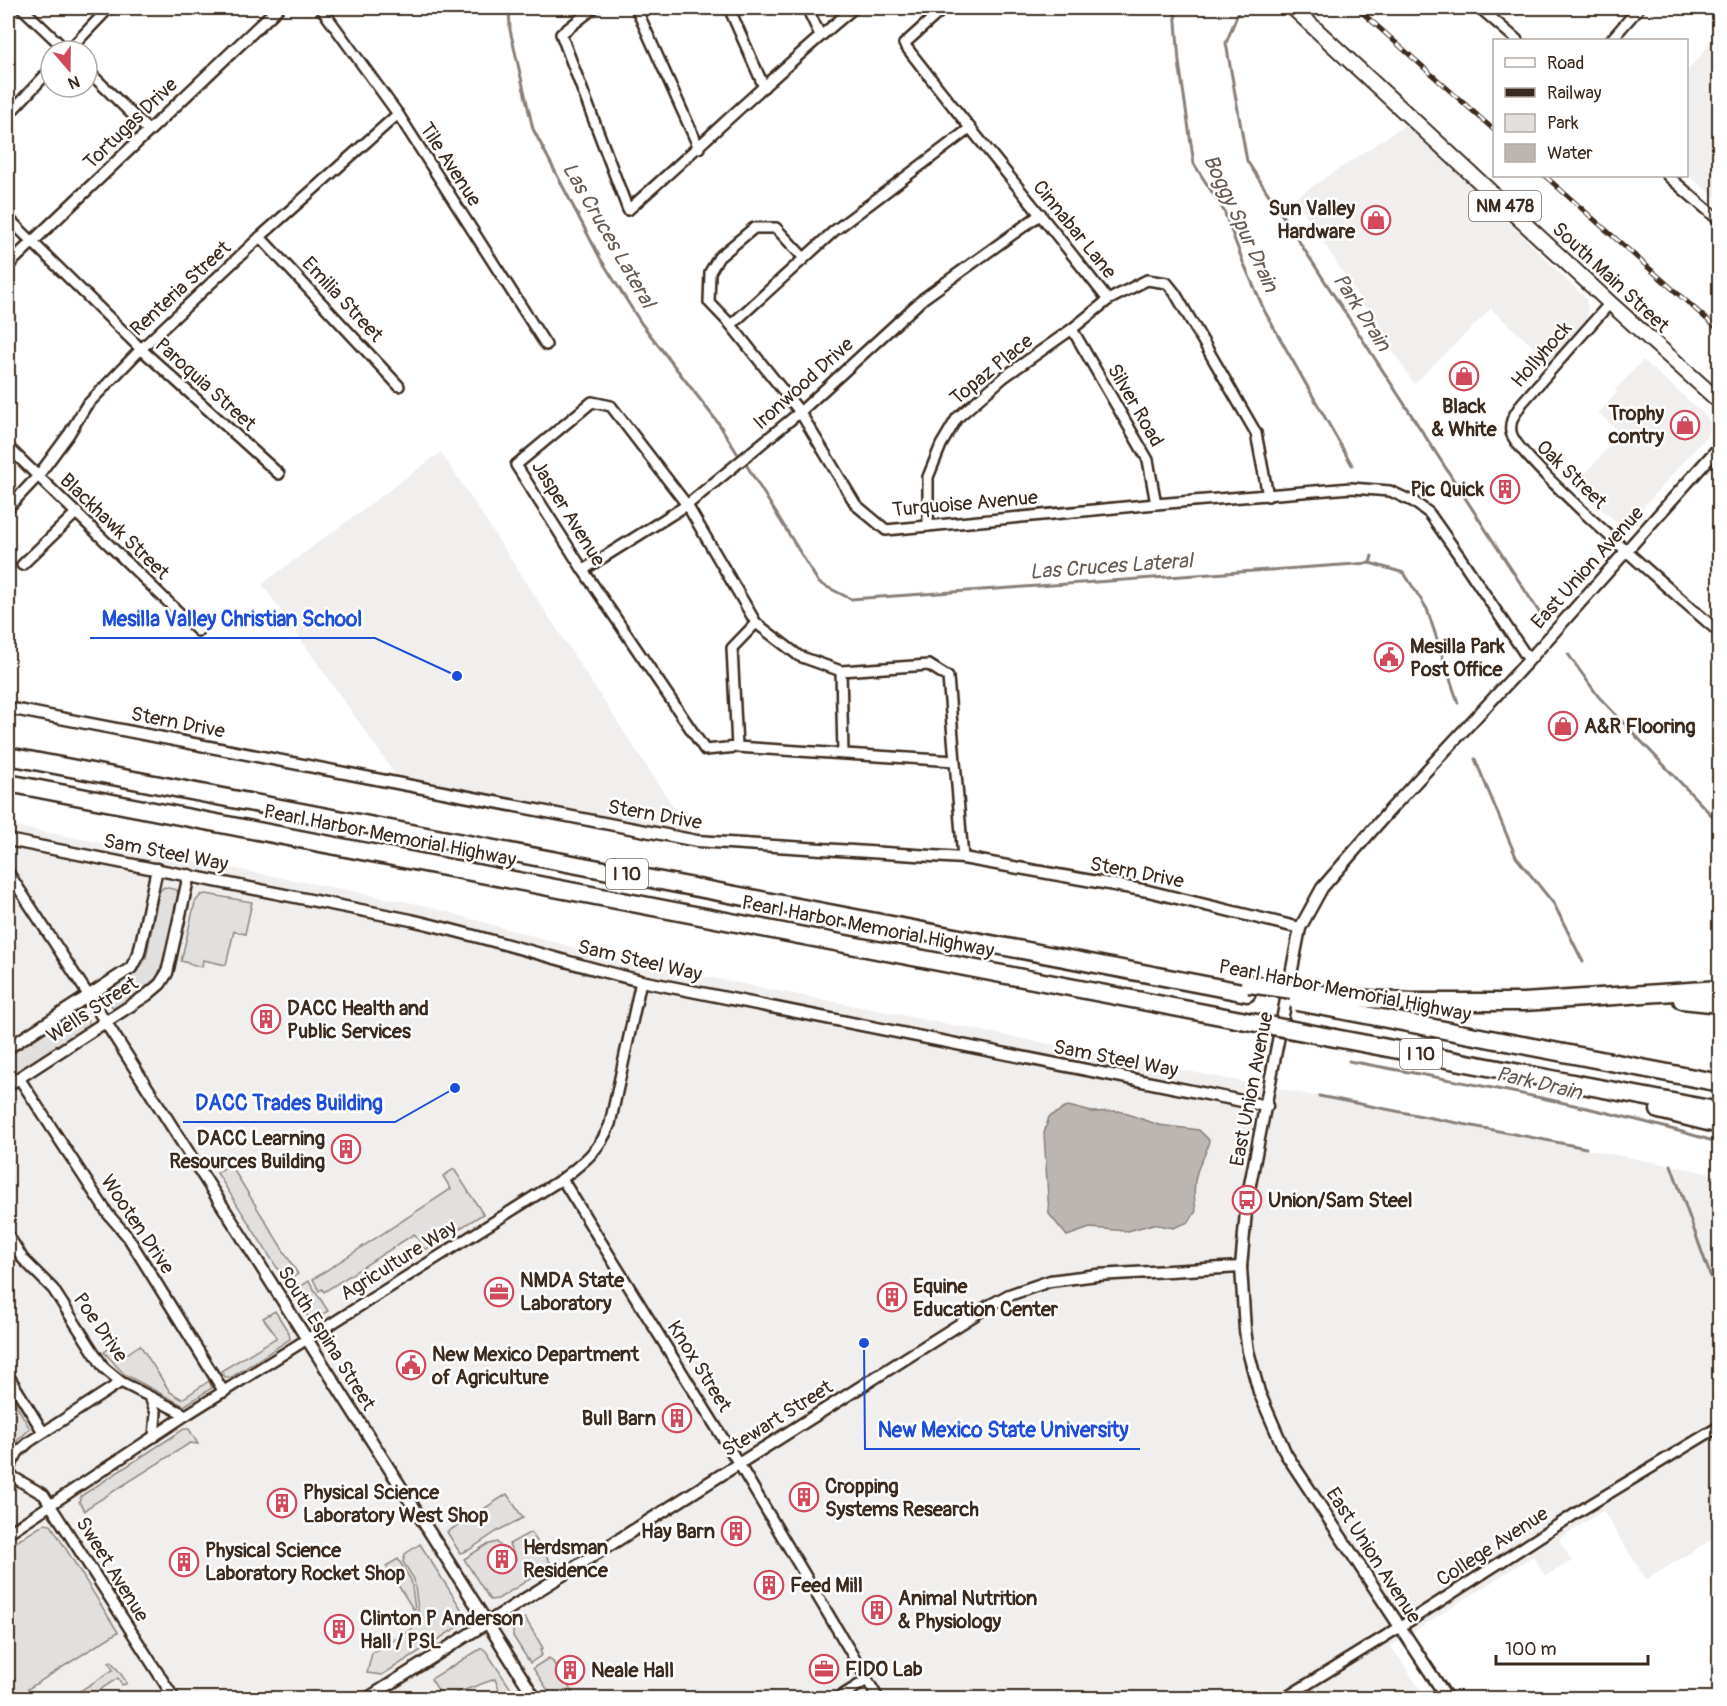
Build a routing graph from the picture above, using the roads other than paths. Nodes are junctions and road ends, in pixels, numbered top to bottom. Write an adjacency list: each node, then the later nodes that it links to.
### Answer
1 (22, 8): 15 (street)
2 (109, 8): 16 (street)
3 (278, 8): 25 (street, Tortugas Drive)
4 (321, 8): 22 (street, Tile Avenue)
5 (594, 8): 26 (street)
6 (636, 8): 26 (street)
7 (729, 8): 21 (street)
8 (807, 8): 14 (street)
9 (854, 8): 14 (street)
10 (944, 8): 24 (street, Cinnabar Lane)
11 (1293, 8): 36 (main road, South Main Street / NM 478)
12 (1480, 8): 17 (street)
13 (1639, 8): 18 (street)
14 (820, 35): 21 (street)
15 (55, 39)
16 (79, 39)
17 (1516, 39)
18 (1612, 39)
19 (39, 82): 23 (street)
20 (99, 82): 25 (street)
21 (764, 87): 26 (street)
22 (398, 114): 31 (street, Renteria Street); 39 (street, Tile Avenue)
23 (8, 115)
24 (969, 129): 28 (street, Cinnabar Lane); 33 (street)
25 (148, 130): 32 (street, Tortugas Drive)
26 (699, 148)
27 (1669, 177): 30 (street)
28 (1041, 214): 35 (street, Cinnabar Lane); 43 (street, Ironwood Drive)
29 (8, 218): 32 (street, Paroquia Street)
30 (1719, 221)
31 (261, 237): 40 (street, Renteria Street); 41 (street, Emilia Street)
32 (32, 242): 34 (street, Tortugas Drive); 40 (street, Paroquia Street)
33 (804, 258): 37 (street); 37 (street, Turquoise Avenue)
34 (8, 265)
35 (1108, 300): 38 (street, Topaz Place); 49 (street, Cinnabar Lane)
36 (1610, 303): 42 (main road, South Main Street / NM 478); 44 (street, Hollyhock)
37 (730, 325): 43 (street, Turquoise Avenue)
38 (1072, 329): 50 (street, Silver Road); 54 (street, Topaz Place)
39 (546, 345)
40 (141, 349): 47 (street, Paroquia Street); 48 (street, Renteria Street)
41 (399, 386)
42 (1719, 402)
43 (800, 412): 51 (street, Ironwood Drive); 54 (street, Turquoise Avenue)
44 (1511, 434): 55 (street, Oak Street)
45 (1719, 446): 55 (street, East Union Avenue)
46 (8, 447): 48 (street, Blackhawk Street)
47 (279, 474)
48 (38, 476): 52 (street, Renteria Street); 53 (street, Blackhawk Street)
49 (1268, 496): 50 (street, Turquoise Avenue); 61 (street, Turquoise Avenue)
50 (1156, 504): 54 (street, Turquoise Avenue)
51 (687, 505): 57 (street, Ironwood Drive); 57 (street, Jasper Avenue); 58 (street, Jasper Avenue)
52 (8, 508)
53 (76, 513): 56 (street); 59 (street, Blackhawk Street)
54 (928, 526)
55 (1626, 550): 60 (street, Oak Street); 61 (street, East Union Avenue)
56 (22, 565)
57 (583, 570): 64 (street, Jasper Avenue)
58 (756, 623): 62 (street, Jasper Avenue); 64 (street)
59 (198, 632)
60 (1719, 633)
61 (1529, 660): 74 (street, East Union Avenue)
62 (841, 671): 65 (street); 67 (street, Jasper Avenue)
63 (8, 708): 70 (street, Stern Drive)
64 (737, 747): 65 (street, Jasper Avenue)
65 (843, 753): 67 (street, Jasper Avenue)
66 (8, 756): 79 (highway, Pearl Harbor Memorial Highway / I 10, bridge)
67 (955, 761): 70 (street, Jasper Avenue)
68 (8, 783): 83 (highway, Pearl Harbor Memorial Highway / I 10, bridge)
69 (8, 840): 71 (street, Sam Steel Way)
70 (963, 858): 74 (street, Stern Drive)
71 (157, 869): 73 (street, Sam Steel Way); 77 (street, Wells Street)
72 (8, 872): 77 (street)
73 (189, 875): 75 (street, Sam Steel Way); 81 (street, Wells Street)
74 (1300, 928): 87 (street, East Union Avenue)
75 (641, 981): 87 (street, Sam Steel Way); 90 (street, Agriculture Way)
76 (1719, 989): 78 (highway)
77 (89, 996): 81 (street, South Espina Street); 82 (street, Wells Street)
78 (1570, 1000): 79 (highway); 80 (highway)
79 (1341, 1004): 85 (highway, Pearl Harbor Memorial Highway / I 10)
80 (1719, 1004)
81 (106, 1023): 84 (street, Wells Street); 93 (street, South Espina Street)
82 (8, 1048)
83 (1507, 1070): 88 (highway, Pearl Harbor Memorial Highway / I 10); 89 (highway)
84 (19, 1078): 86 (street, Wells Street); 96 (street, Wooten Drive)
85 (1719, 1083)
86 (8, 1085)
87 (1267, 1106): 92 (street, East Union Avenue)
88 (1719, 1111)
89 (1719, 1125)
90 (562, 1179): 93 (street, Agriculture Way); 102 (street, Knox Street)
91 (8, 1235): 95 (street, Poe Drive)
92 (1241, 1267): 102 (street, Stewart Street); 107 (street, East Union Avenue)
93 (306, 1339): 96 (street, Agriculture Way); 106 (street, South Espina Street)
94 (8, 1375): 100 (street)
95 (121, 1382): 97 (street, Poe Drive); 100 (street)
96 (224, 1392): 98 (street, Agriculture Way)
97 (150, 1396): 98 (street, Poe Drive); 101 (street)
98 (186, 1415): 101 (street, Agriculture Way)
99 (1719, 1426): 107 (street, College Avenue)
100 (43, 1432): 103 (street)
101 (154, 1437): 104 (street, Agriculture Way)
102 (739, 1464): 106 (street, Stewart Street); 108 (street, Knox Street)
103 (8, 1472): 104 (street, Sweet Avenue)
104 (51, 1505): 105 (street, Agriculture Way); 109 (street, Sweet Avenue)
105 (8, 1533)
106 (487, 1623): 110 (street, Stewart Street); 111 (street, South Espina Street)
107 (1400, 1627): 114 (street, College Avenue); 115 (street, East Union Avenue)
108 (867, 1680): 112 (street); 113 (street, Knox Street)
109 (174, 1698)
110 (368, 1698)
111 (535, 1698)
112 (838, 1698)
113 (878, 1698)
114 (1285, 1698)
115 (1447, 1698)

